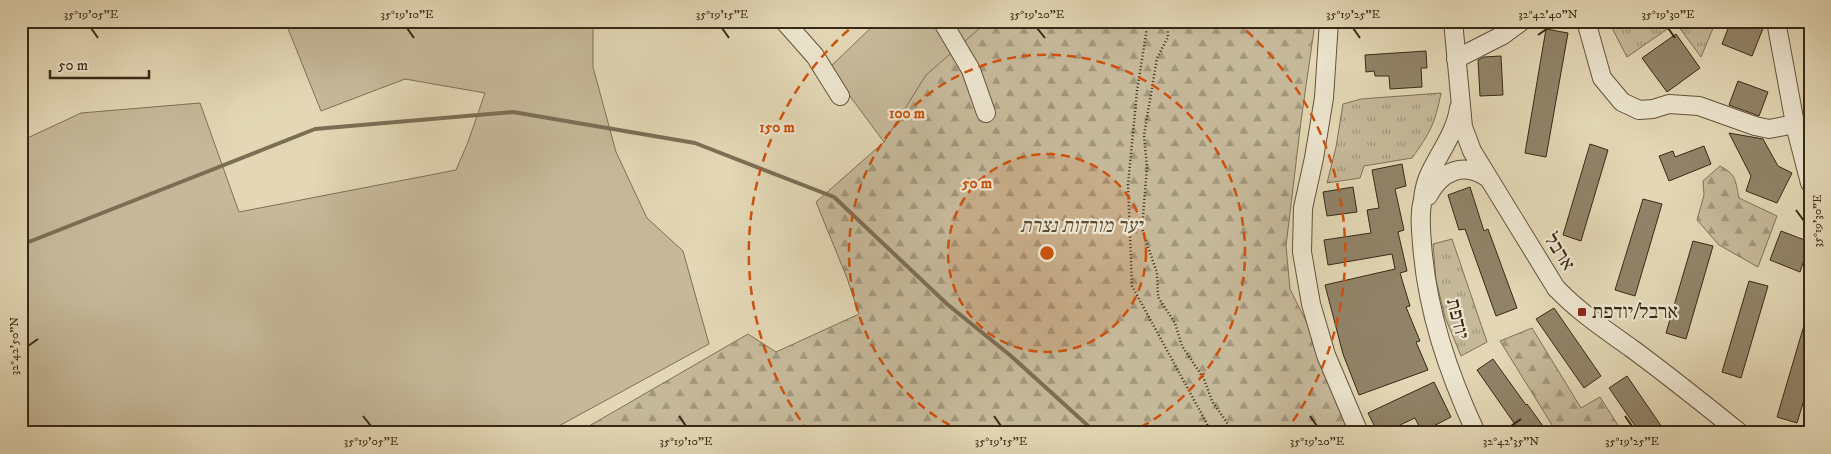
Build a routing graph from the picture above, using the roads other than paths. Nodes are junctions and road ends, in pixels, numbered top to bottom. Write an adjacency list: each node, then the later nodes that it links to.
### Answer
1 (784, 21): 9 (street)
2 (942, 21): 11 (street)
3 (1329, 21): 16 (street)
4 (1453, 21): 8 (street, ארבל)
5 (1522, 21): 8 (street)
6 (1586, 21): 12 (street)
7 (1776, 21): 12 (street)
8 (1456, 58): 10 (street, ארבל)
9 (840, 96)
10 (1460, 100): 13 (street, ארבל); 15 (street, יודפת)
11 (986, 113)
12 (1795, 124): 14 (street)
13 (1488, 178): 15 (street, יודפת); 18 (street, ארבל)
14 (1810, 183)
15 (1421, 210): 17 (street, יודפת)
16 (1359, 433)
17 (1476, 433)
18 (1740, 433)

